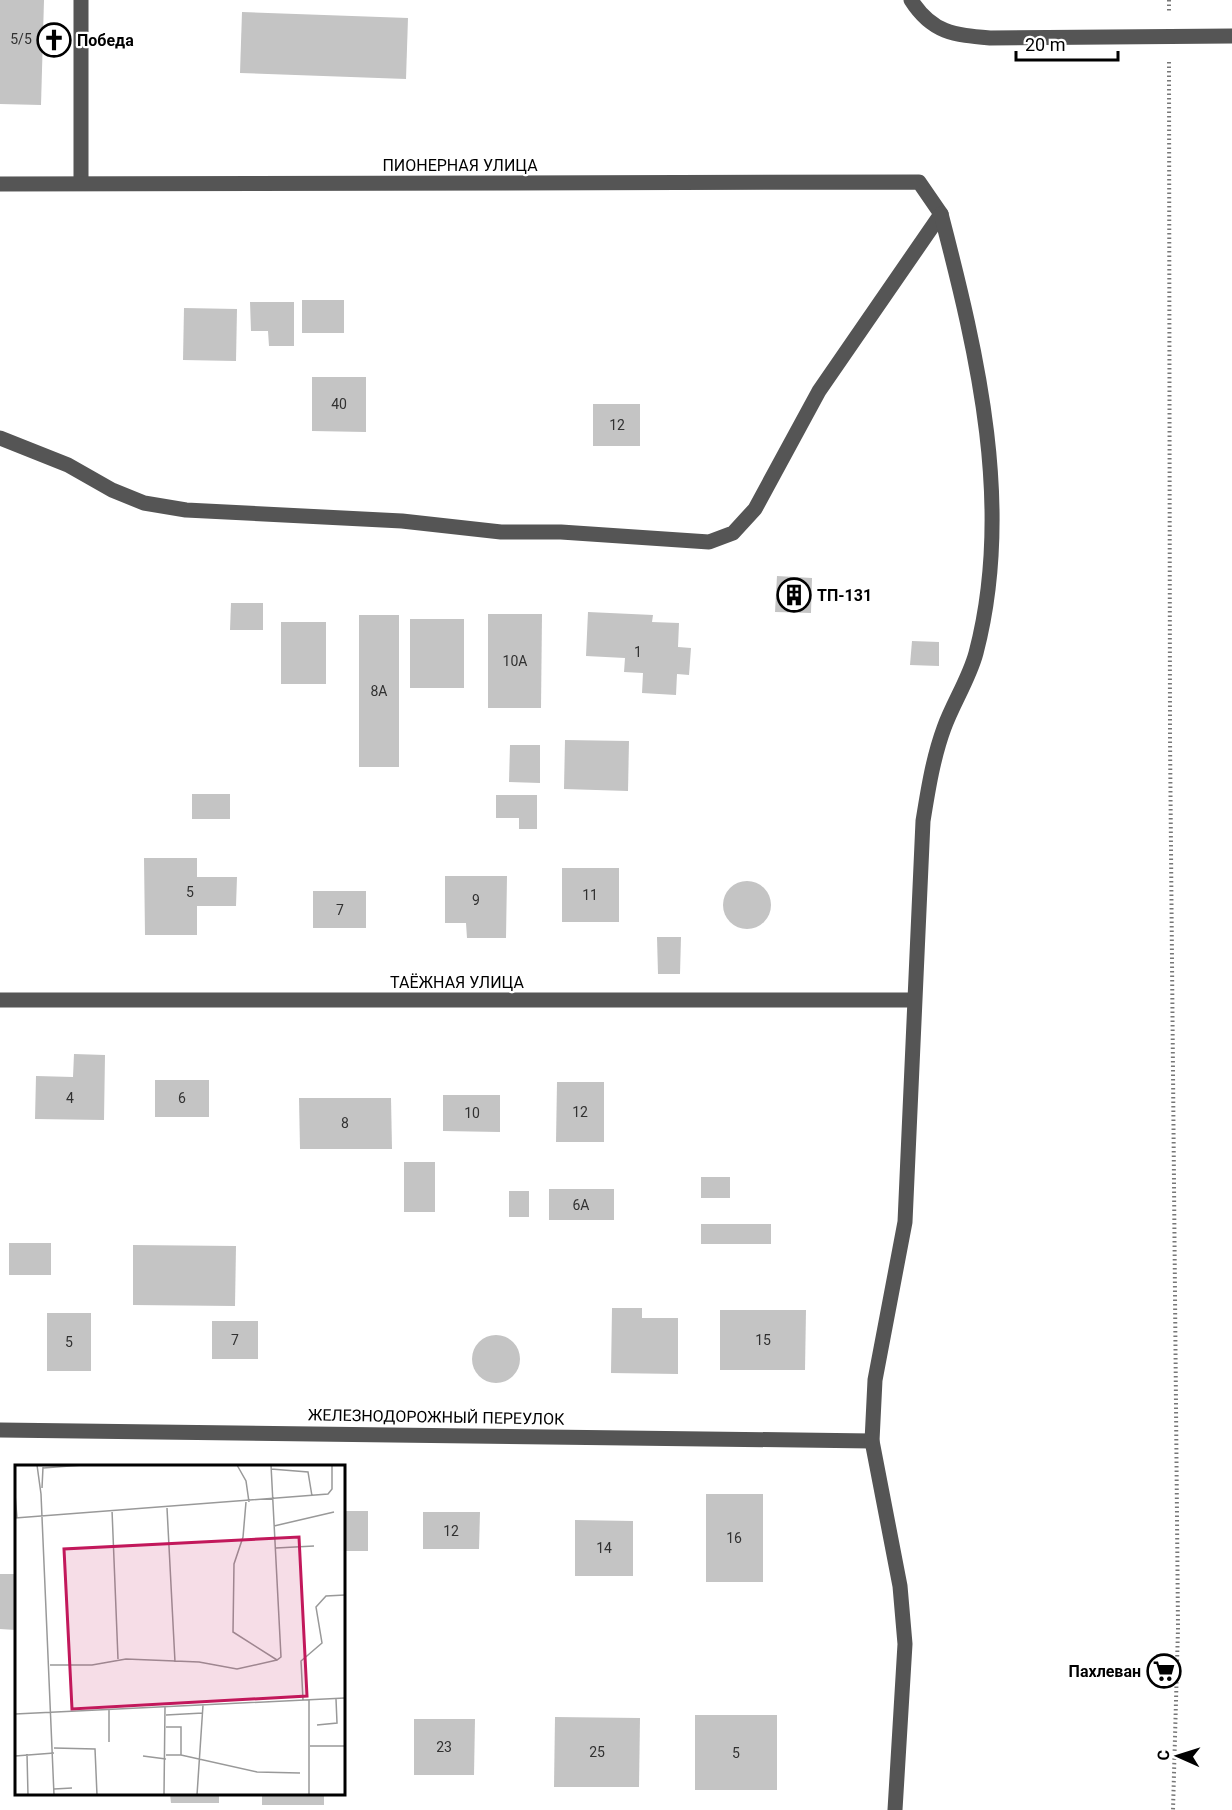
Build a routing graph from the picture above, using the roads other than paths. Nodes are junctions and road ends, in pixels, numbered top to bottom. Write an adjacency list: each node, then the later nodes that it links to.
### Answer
1 (81, 0): 4 (street)
2 (911, 0): 3 (street)
3 (1232, 36)
4 (81, 183): 5 (street, ПИОНЕРНАЯ УЛИЦА); 6 (street, ПИОНЕРНАЯ УЛИЦА)
5 (0, 184)
6 (941, 214): 7 (street); 9 (street)
7 (0, 438)
8 (0, 1000): 9 (street, ТАЁЖНАЯ УЛИЦА)
9 (914, 1000): 11 (street)
10 (0, 1430): 11 (street, ЖЕЛЕЗНОДОРОЖНЫЙ ПЕРЕУЛОК)
11 (872, 1441): 12 (street)
12 (895, 1810)

